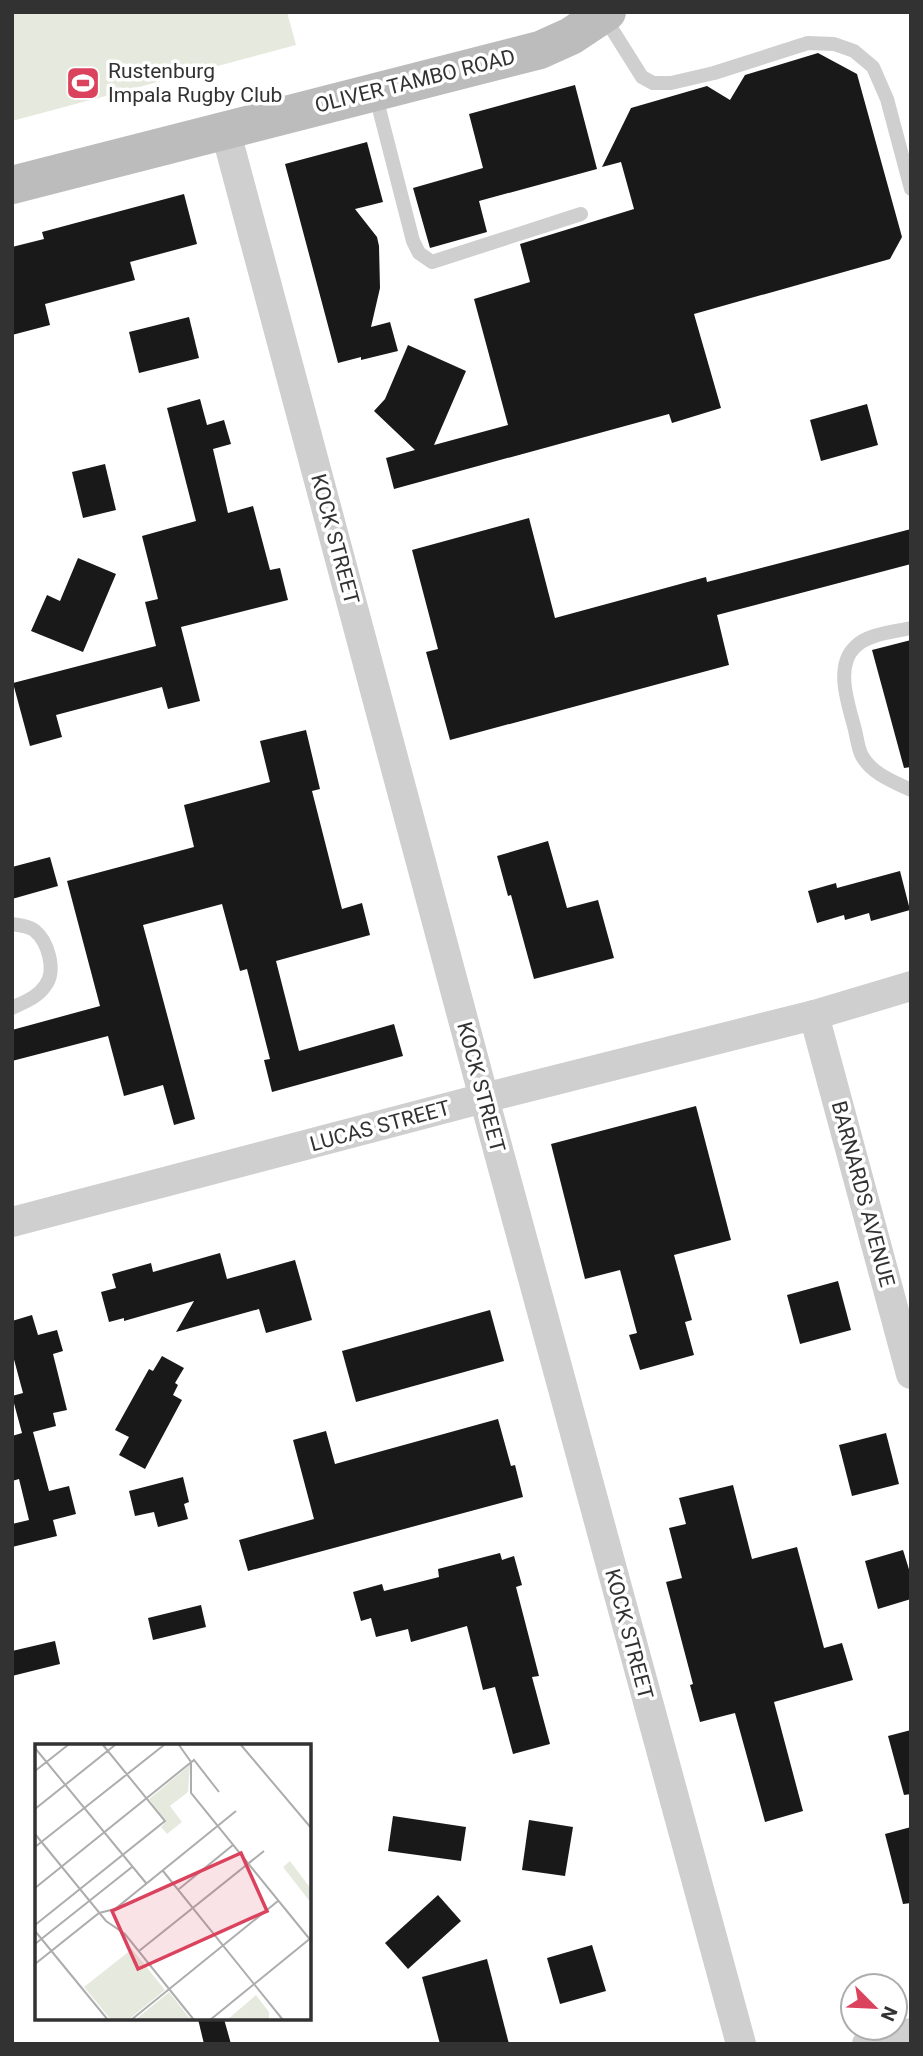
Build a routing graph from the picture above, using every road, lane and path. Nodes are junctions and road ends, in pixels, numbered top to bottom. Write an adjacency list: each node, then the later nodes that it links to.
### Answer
1 (605, 14): 2 (main road, OLIVER TAMBO ROAD); 5 (lane)
2 (375, 91): 3 (main road, OLIVER TAMBO ROAD); 6 (lane)
3 (225, 129): 4 (main road, OLIVER TAMBO ROAD); 13 (street, KOCK STREET)
4 (12, 185)
5 (911, 189)
6 (581, 214)
7 (911, 628): 8 (lane)
8 (911, 790)
9 (12, 924): 11 (lane)
10 (911, 986): 12 (street, LUCAS STREET)
11 (12, 1008)
12 (814, 1015): 13 (street, LUCAS STREET); 15 (street, BARNARDS AVENUE)
13 (484, 1098): 14 (street, LUCAS STREET); 17 (street, KOCK STREET)
14 (12, 1222)
15 (911, 1374)
16 (911, 2033): 18 (street)
17 (741, 2044)
18 (867, 2044)

